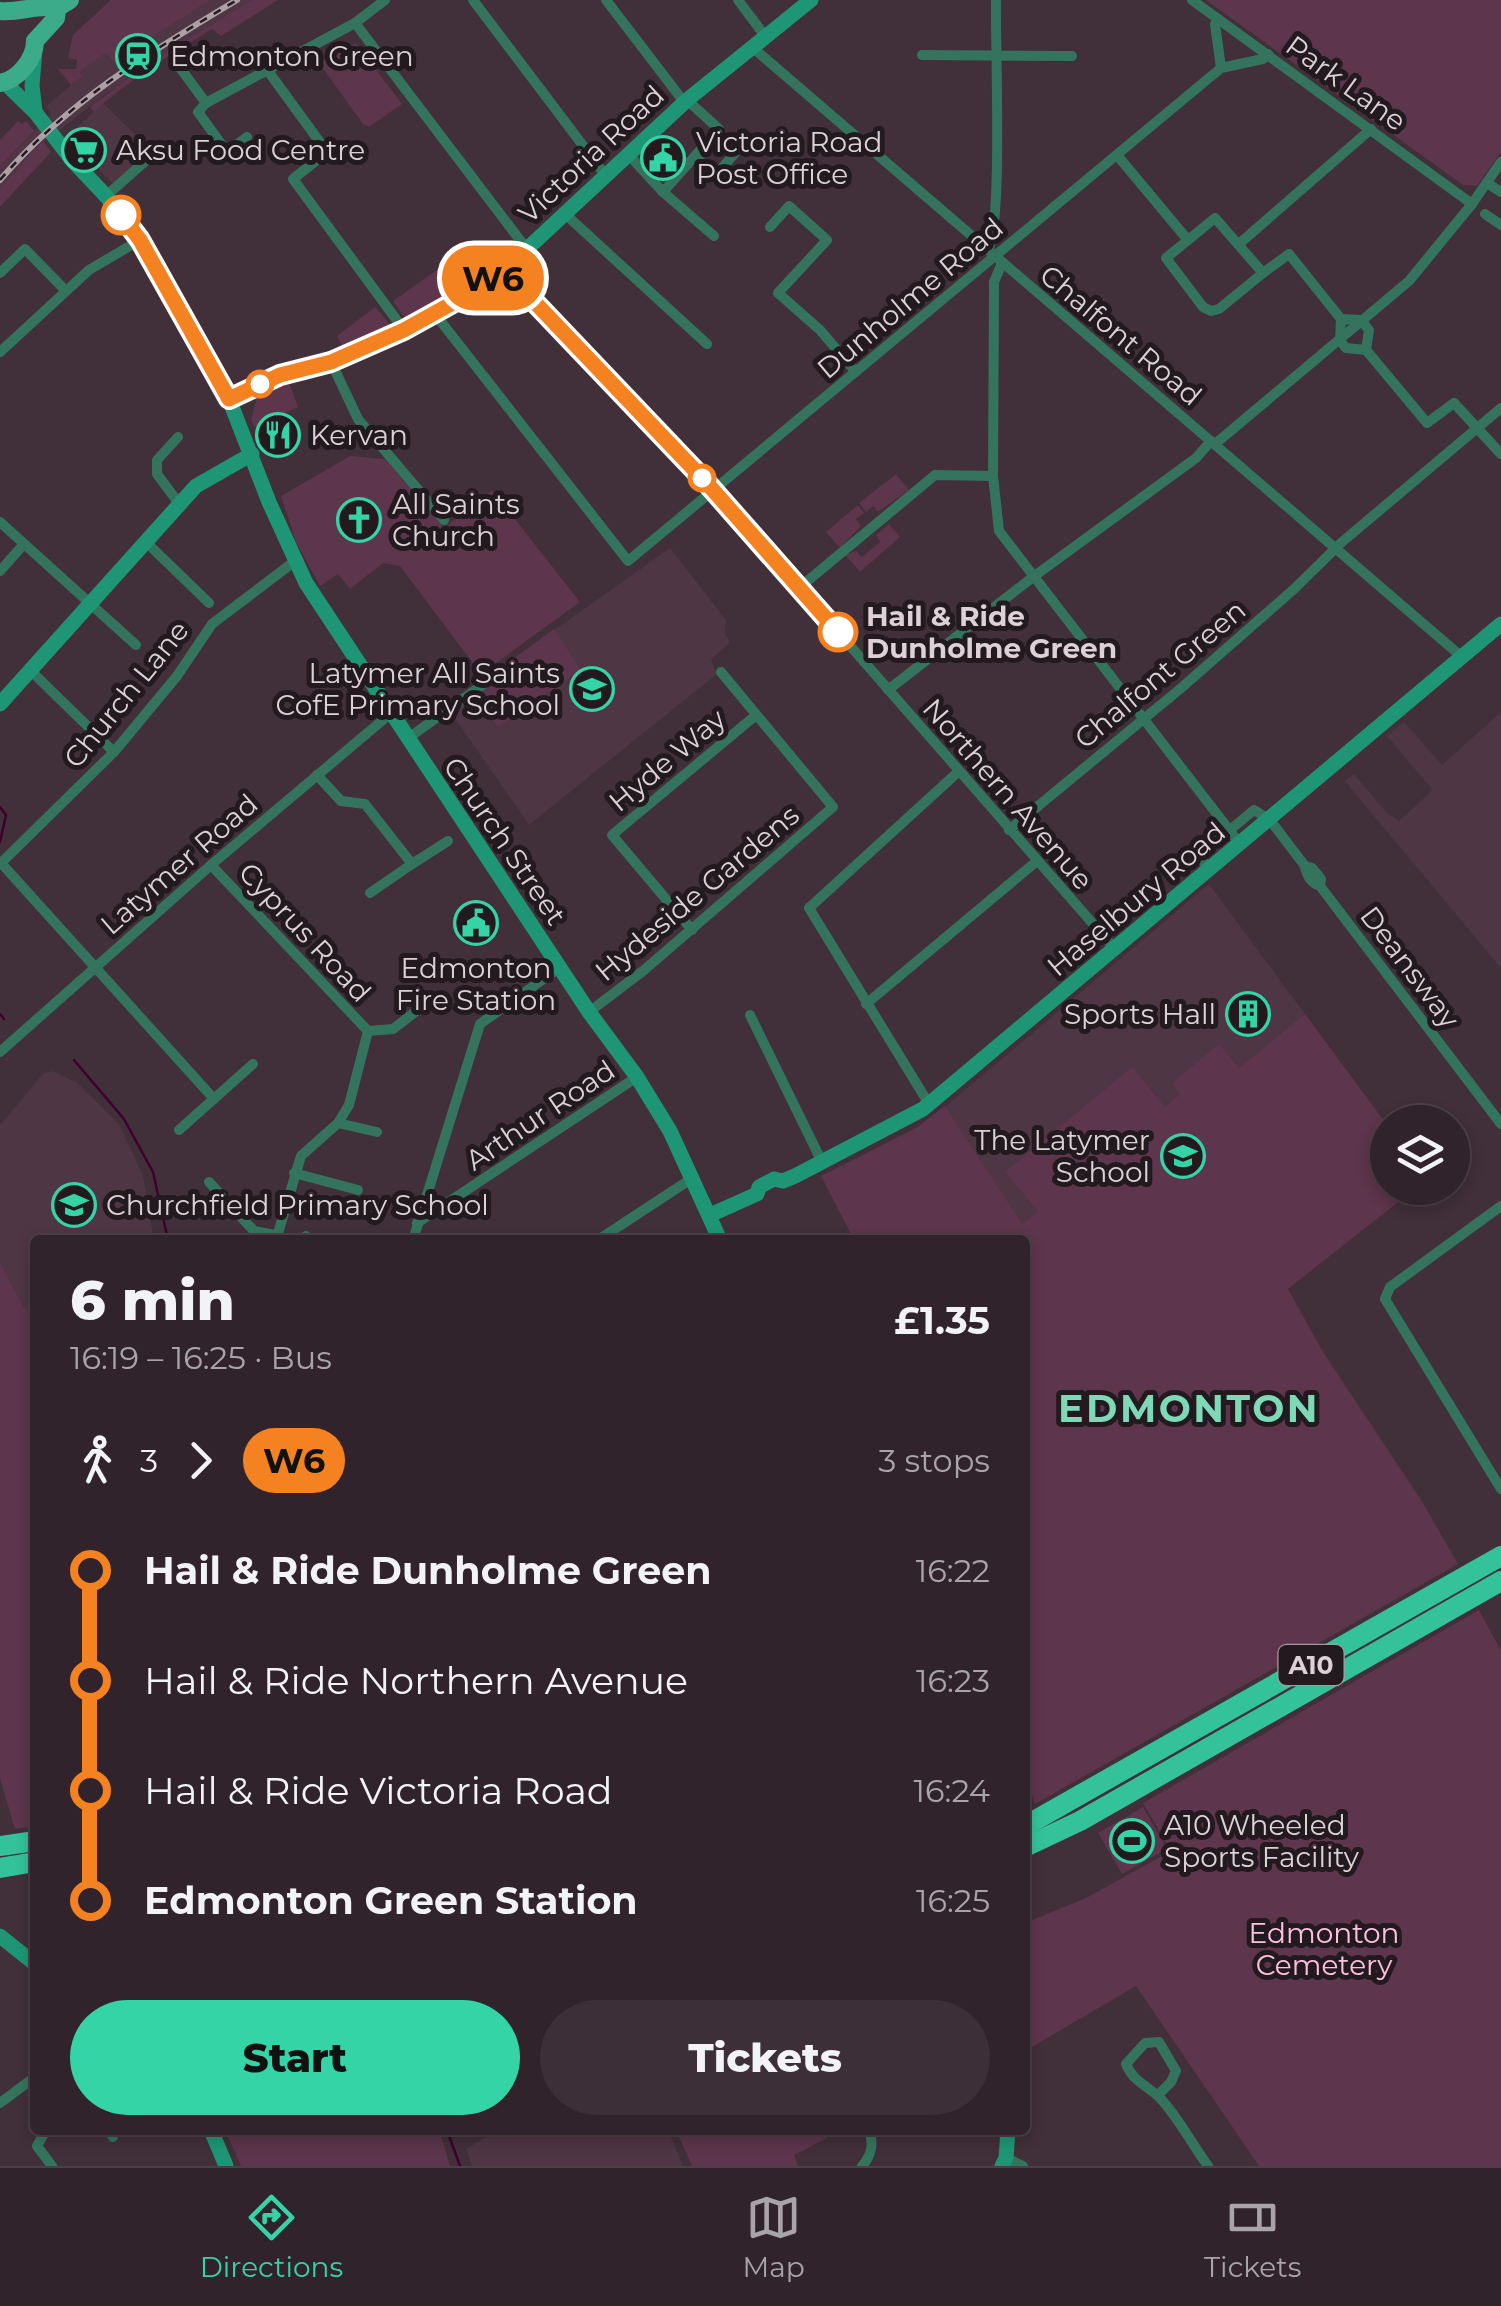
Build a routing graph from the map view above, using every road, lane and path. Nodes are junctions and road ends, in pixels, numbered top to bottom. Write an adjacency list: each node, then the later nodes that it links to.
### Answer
1 (385, 0): 11 (street)
2 (473, 0): 33 (street)
3 (606, 0): 22 (street)
4 (738, 0): 12 (street, Chalfont Road)
5 (996, 0): 16 (street)
6 (1192, 0): 10 (street, Park Lane)
7 (809, 1): 12 (street, Victoria Road)
8 (63, 4): 9 (main road); 13 (main road)
9 (0, 14): 13 (main road)
10 (1218, 19): 14 (street, Park Lane); 19 (street)
11 (355, 23): 20 (street); 47 (street)
12 (758, 42): 22 (street, Victoria Road); 48 (street, Chalfont Road)
13 (35, 46): 21 (main road); 24 (street)
14 (1268, 54): 19 (street, Dunholme Road); 25 (street, Park Lane)
15 (922, 55): 16 (street)
16 (995, 55): 17 (street); 48 (street)
17 (1072, 56)
18 (178, 65): 23 (street)
19 (1221, 68): 29 (street, Dunholme Road)
20 (268, 71): 23 (street); 56 (street)
21 (3, 83): 24 (street, Church Street)
22 (685, 101): 28 (street, Victoria Road); 31 (street)
23 (202, 107): 26 (street)
24 (36, 112): 37 (street, Church Street)
25 (1371, 129): 38 (street, Park Lane); 46 (street)
26 (247, 137)
27 (747, 139): 31 (street)
28 (628, 154): 33 (street, Victoria Road); 35 (street)
29 (1118, 155): 44 (street); 48 (street, Dunholme Road)
30 (150, 157): 37 (street)
31 (695, 157): 35 (street)
32 (1501, 162): 34 (street)
33 (606, 176): 39 (street, Victoria Road)
34 (1487, 183): 36 (street); 38 (street)
35 (663, 192): 43 (street)
36 (1501, 192)
37 (106, 196): 45 (street, Church Street)
38 (1472, 204): 55 (street)
39 (564, 213): 47 (street, Victoria Road); 58 (street)
40 (1486, 214): 41 (street)
41 (1501, 225)
42 (770, 227): 62 (street)
43 (714, 236)
44 (1186, 238): 46 (street); 51 (street)
45 (140, 240): 52 (street); 63 (street, Church Street)
46 (1239, 244): 51 (street)
47 (526, 248): 49 (street, Victoria Road)
48 (995, 257): 62 (street, Dunholme Road); 67 (street, Chalfont Road); 70 (street)
49 (504, 270): 53 (street, Victoria Road); 71 (street, Northern Avenue)
50 (0, 273): 52 (street)
51 (1262, 273): 54 (street)
52 (66, 291): 60 (street)
53 (435, 314): 56 (street, Victoria Road); 71 (street, Dunholme Road)
54 (1341, 318): 55 (street); 57 (street)
55 (1362, 322): 57 (street); 59 (street)
56 (404, 330): 61 (street, Victoria Road)
57 (1340, 341): 59 (street); 67 (street)
58 (707, 344)
59 (1366, 350): 65 (street)
60 (0, 352)
61 (331, 362): 63 (street, Victoria Road); 73 (street)
62 (856, 372): 71 (street, Dunholme Road)
63 (229, 399): 68 (street, Church Street)
64 (1501, 408): 65 (street, Chalfont Green)
65 (1477, 428): 69 (street); 77 (street, Chalfont Green)
66 (178, 438): 72 (street)
67 (1213, 442): 77 (street, Chalfont Road); 80 (street)
68 (252, 454): 72 (street); 78 (street, Church Street)
69 (1501, 454)
70 (993, 476): 80 (street); 81 (street)
71 (714, 491): 81 (street, Northern Avenue)
72 (180, 505): 75 (street)
73 (444, 520)
74 (0, 522): 76 (street)
75 (147, 542): 82 (street); 83 (street)
76 (24, 544): 79 (street); 83 (street)
77 (1336, 548): 86 (street, Chalfont Road); 94 (street, Chalfont Green)
78 (295, 561): 92 (street, Church Street); 96 (street, Church Lane)
79 (0, 571)
80 (1032, 577): 90 (street); 94 (street)
81 (799, 588): 90 (street, Northern Avenue)
82 (208, 603)
83 (90, 604): 85 (street); 87 (street)
84 (1501, 624): 86 (street, Haselbury Road)
85 (136, 644)
86 (1462, 657): 99 (street, Haselbury Road)
87 (31, 671): 91 (street); 96 (street)
88 (720, 672): 93 (street)
89 (492, 678): 95 (street)
90 (888, 690): 97 (street, Northern Avenue)
91 (0, 704)
92 (391, 713): 95 (street, Church Street); 98 (street, Latymer Road)
93 (755, 716): 110 (street, Hydeside Gardens); 110 (street, Hyde Way)
94 (1142, 721): 100 (street, Chalfont Green); 101 (street)
95 (408, 739): 113 (street, Church Street)
96 (114, 752): 105 (street, Church Lane)
97 (958, 772): 100 (street, Northern Avenue); 114 (street)
98 (317, 775): 106 (street); 107 (street, Latymer Road)
99 (1270, 820): 101 (street); 103 (street, Haselbury Road); 125 (street, Deansway)
100 (1009, 830): 104 (street, Northern Avenue)
101 (1228, 832): 103 (street); 108 (street)
102 (448, 840): 106 (street)
103 (1240, 844): 108 (street, Haselbury Road)
104 (1037, 862): 111 (street, Northern Avenue); 114 (street)
105 (1, 864): 112 (street)
106 (412, 864): 109 (street)
107 (211, 865): 112 (street, Latymer Road); 118 (street, Cyprus Road)
108 (1210, 870): 111 (street, Haselbury Road)
109 (370, 893)
110 (692, 930): 116 (street, Hydeside Gardens)
111 (1115, 949): 123 (street, Haselbury Road)
112 (94, 968): 119 (street, Latymer Road); 122 (street)
113 (559, 968): 116 (street, Church Street); 135 (street)
114 (866, 1004): 123 (street)
115 (418, 1008): 118 (street, Cyprus Road)
116 (589, 1012): 121 (street, Church Street)
117 (750, 1016): 128 (street)
118 (368, 1031): 124 (street)
119 (0, 1052)
120 (253, 1064): 122 (street)
121 (637, 1077): 130 (street, Church Street); 135 (street, Arthur Road)
122 (214, 1099): 126 (street)
123 (929, 1104): 128 (street, Haselbury Road)
124 (338, 1123): 127 (street); 129 (street)
125 (1501, 1124)
126 (179, 1130)
127 (377, 1132)
128 (822, 1162): 134 (street, Haselbury Road)
129 (294, 1174): 132 (street); 139 (street)
130 (694, 1177): 134 (street, Church Street); 141 (street)
131 (209, 1182): 136 (street)
132 (358, 1190)
133 (1501, 1206): 143 (street)
134 (710, 1216): 142 (street, Church Street)
135 (417, 1224): 140 (street)
136 (254, 1232): 137 (street); 138 (street)
137 (250, 1235)
138 (265, 1235)
139 (277, 1235)
140 (415, 1235)
141 (606, 1235)
142 (718, 1235)
143 (1501, 1488)
144 (1501, 1556): 146 (highway, A10)
145 (1498, 1587): 146 (highway, A10)
146 (1163, 1762): 147 (highway, A10)
147 (1125, 1784): 148 (highway, A10); 150 (highway, A10)
148 (1030, 1824)
149 (30, 1842): 151 (highway)
150 (1030, 1844)
151 (0, 1846)
152 (30, 1863): 153 (highway)
153 (0, 1868)
154 (0, 1936): 155 (street)
155 (30, 1960)
156 (30, 2080): 158 (street)
157 (1158, 2095): 157 (street); 168 (street)
158 (0, 2102)
159 (43, 2135): 164 (street)
160 (213, 2135): 165 (street)
161 (871, 2135): 166 (street)
162 (1007, 2135): 163 (street)
163 (1004, 2162): 167 (street)
164 (52, 2166)
165 (226, 2166)
166 (862, 2166)
167 (1024, 2166)
168 (1208, 2166)

